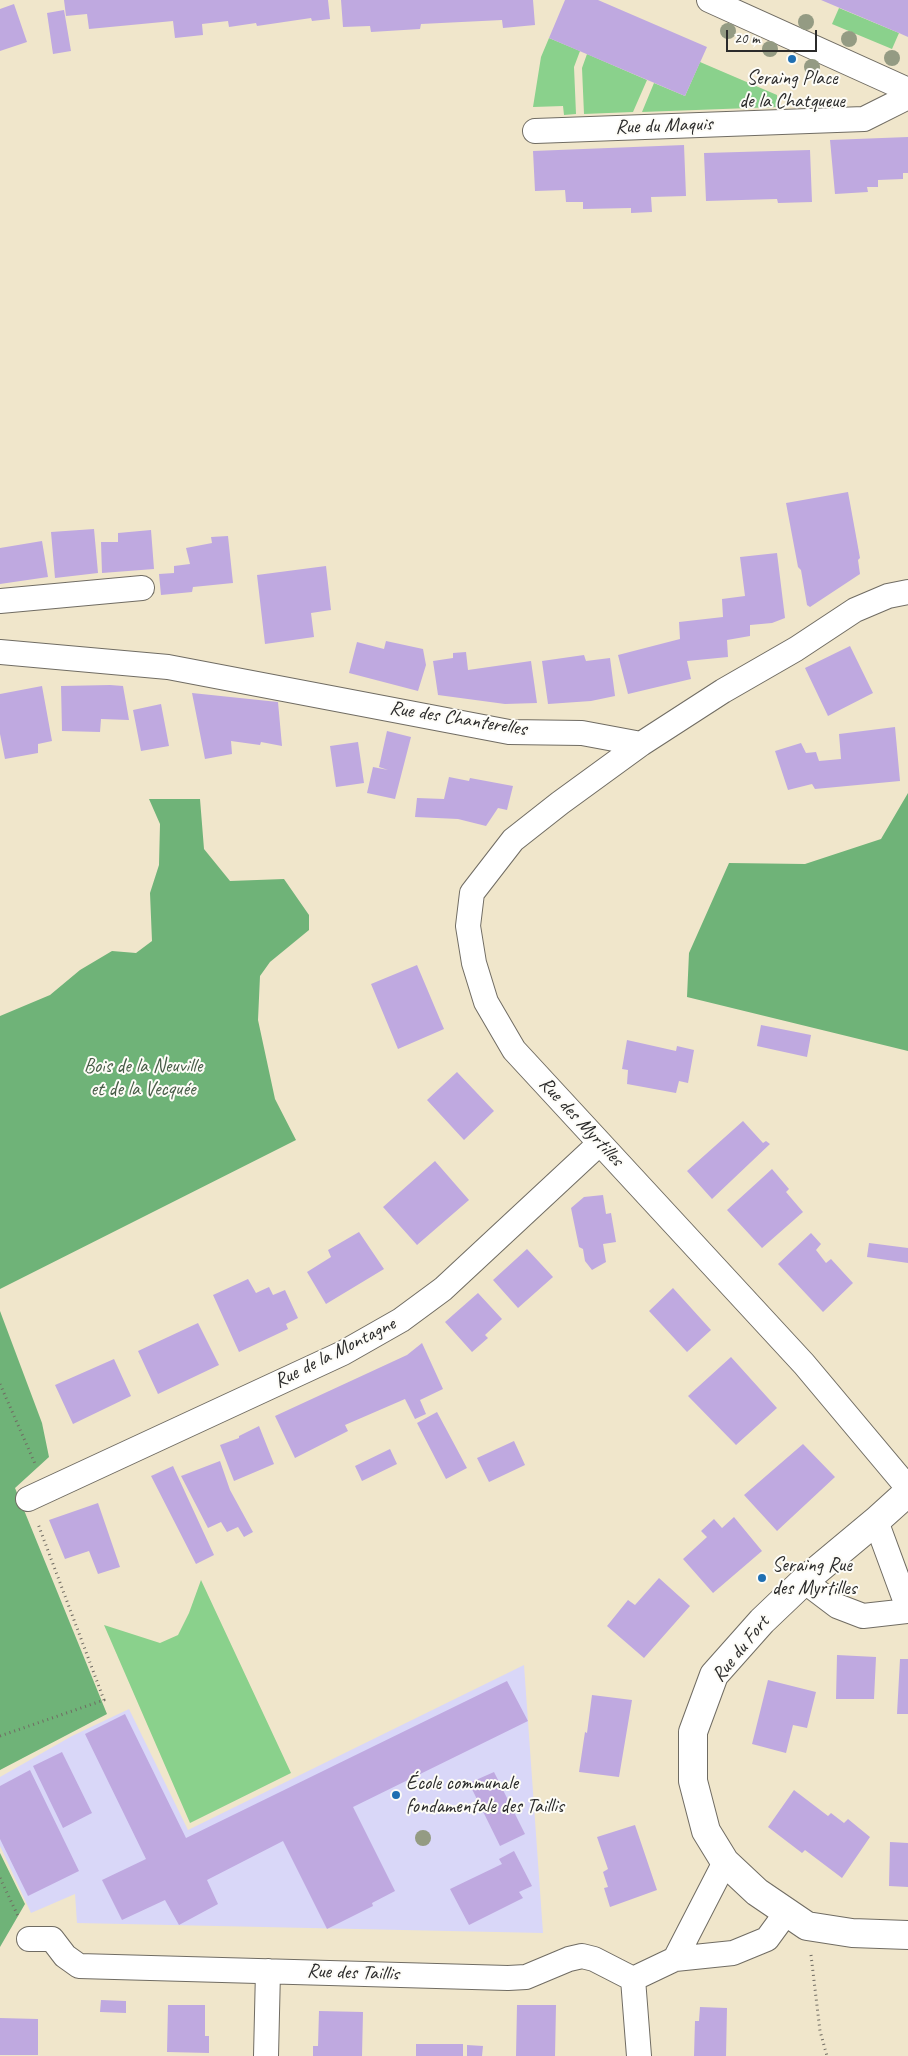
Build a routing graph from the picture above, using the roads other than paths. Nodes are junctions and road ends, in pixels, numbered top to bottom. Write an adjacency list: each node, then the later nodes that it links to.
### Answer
1 (709, 0): 2 (street)
2 (908, 90)
3 (908, 97): 4 (street, Rue du Maquis)
4 (535, 130)
5 (142, 588): 7 (street)
6 (908, 592): 9 (street)
7 (0, 601)
8 (0, 652): 9 (street, Rue des Chanterelles)
9 (641, 744): 10 (street, Rue des Myrtilles)
10 (600, 1143): 11 (street, Rue des Myrtilles); 13 (street, Rue de la Montagne)
11 (908, 1488)
12 (908, 1492): 14 (street, Rue du Fort)
13 (28, 1499)
14 (876, 1522): 15 (street, Rue du Fort); 16 (street)
15 (804, 1581): 16 (street); 17 (street, Rue du Fort)
16 (908, 1610)
17 (725, 1862): 18 (street, Rue du Fort); 21 (street)
18 (796, 1920): 19 (street, Rue du Fort); 21 (street)
19 (908, 1935)
20 (29, 1939): 22 (street, Rue des Taillis)
21 (675, 1959): 23 (street)
22 (268, 1971): 23 (street, Rue des Taillis); 24 (street)
23 (632, 1979): 25 (street)
24 (266, 2056)
25 (639, 2056)

